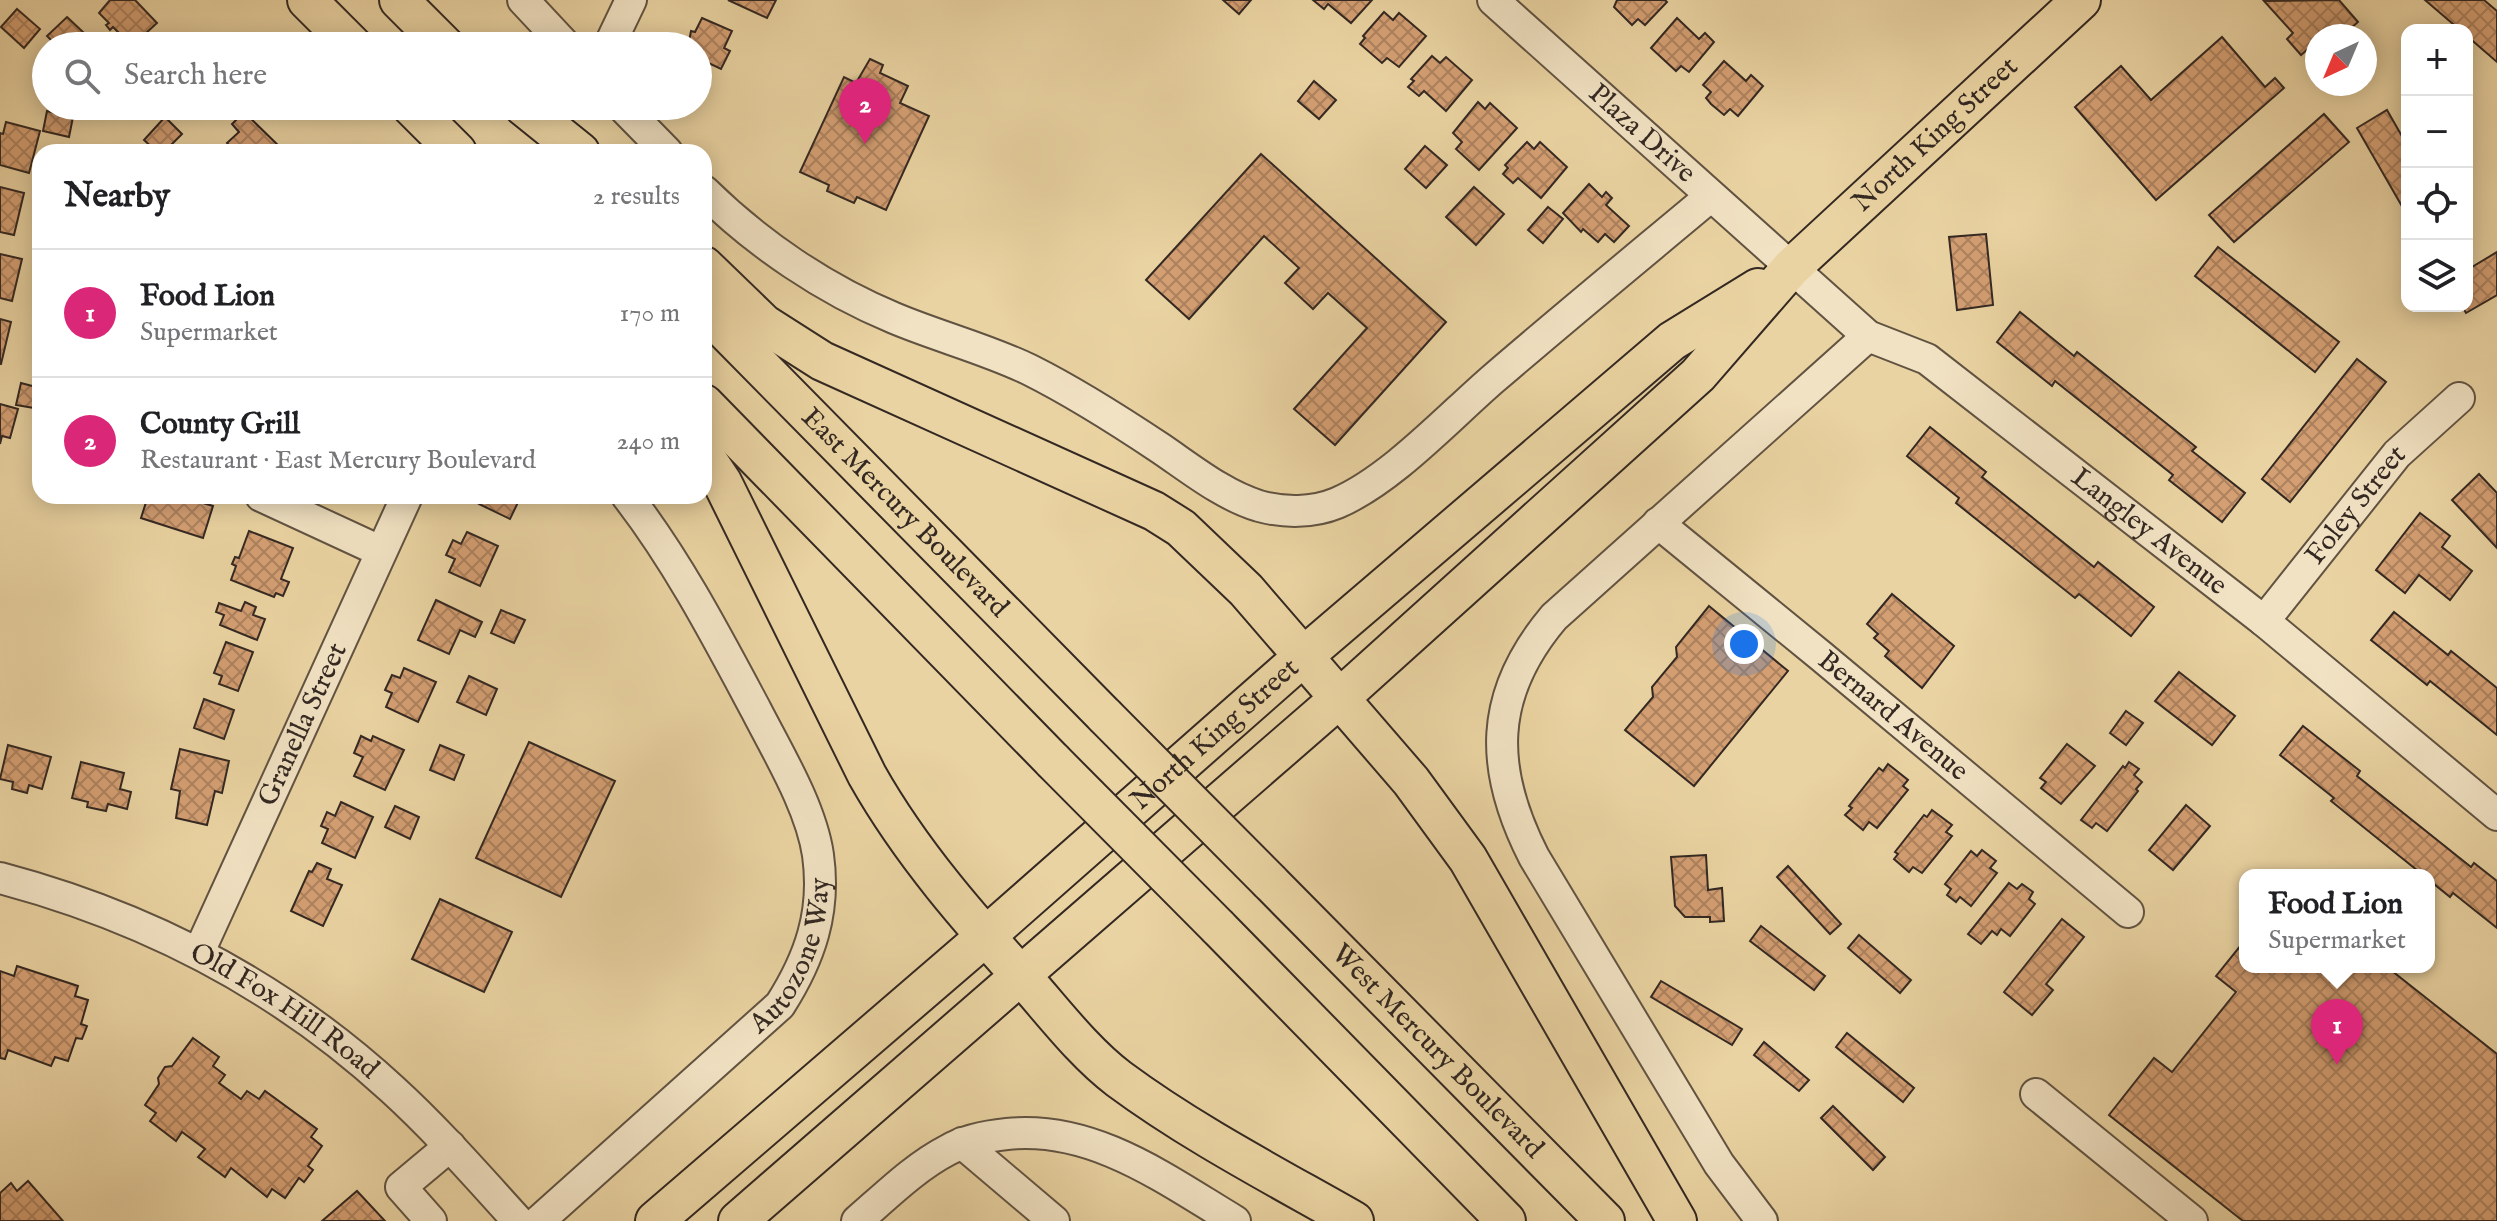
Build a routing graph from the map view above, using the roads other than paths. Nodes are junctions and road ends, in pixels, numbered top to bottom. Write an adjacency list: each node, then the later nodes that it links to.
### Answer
1 (307, 0): 7 (main road)
2 (399, 0): 8 (main road)
3 (523, 0): 9 (street)
4 (631, 0): 10 (street)
5 (1493, 0): 19 (street, Plaza Drive)
6 (2081, 0): 21 (main road, North King Street)
7 (339, 32)
8 (432, 32)
9 (553, 32)
10 (616, 32)
11 (425, 120): 15 (main road)
12 (518, 120): 16 (main road)
13 (540, 120): 17 (main road)
14 (636, 120): 18 (street)
15 (449, 144)
16 (541, 144)
17 (570, 144)
18 (659, 144)
19 (1711, 196): 20 (street); 21 (street, Plaza Drive)
20 (712, 199)
21 (1791, 268): 24 (street, Langley Avenue); 34 (main road, North King Street); 35 (main road, North King Street)
22 (712, 274): 34 (main road)
23 (712, 317): 38 (main road, East Mercury Boulevard, bridge)
24 (1868, 336): 31 (street); 33 (street, Langley Avenue)
25 (2459, 398): 33 (street, Foley Street)
26 (712, 412): 55 (main road, bridge)
27 (712, 467): 40 (main road)
28 (278, 504): 32 (street)
29 (403, 504): 32 (street, Granella Street)
30 (633, 504): 48 (street, Autozone Way)
31 (1658, 523): 39 (street, Bernard Avenue); 58 (street)
32 (380, 551): 41 (street, Granella Street)
33 (2264, 621): 36 (street, Langley Avenue)
34 (1305, 655): 35 (main road); 40 (main road, North King Street)
35 (1341, 697): 42 (main road, North King Street); 57 (main road)
36 (2497, 815)
37 (0, 878): 41 (street, Old Fox Hill Road)
38 (1270, 882): 56 (main road, West Mercury Boulevard)
39 (2128, 912)
40 (986, 936): 42 (main road); 49 (main road, North King Street)
41 (199, 952): 45 (street, Old Fox Hill Road)
42 (1021, 977): 50 (main road, North King Street); 54 (main road)
43 (2036, 1094): 59 (street)
44 (962, 1143): 51 (street); 52 (street); 53 (street)
45 (450, 1146): 46 (street, Old Fox Hill Road); 47 (street)
46 (504, 1216)
47 (431, 1221)
48 (539, 1221)
49 (655, 1221)
50 (738, 1221)
51 (857, 1221)
52 (1054, 1221)
53 (1235, 1221)
54 (1354, 1221)
55 (1506, 1221)
56 (1605, 1221)
57 (1677, 1221)
58 (1762, 1221)
59 (2192, 1221)

